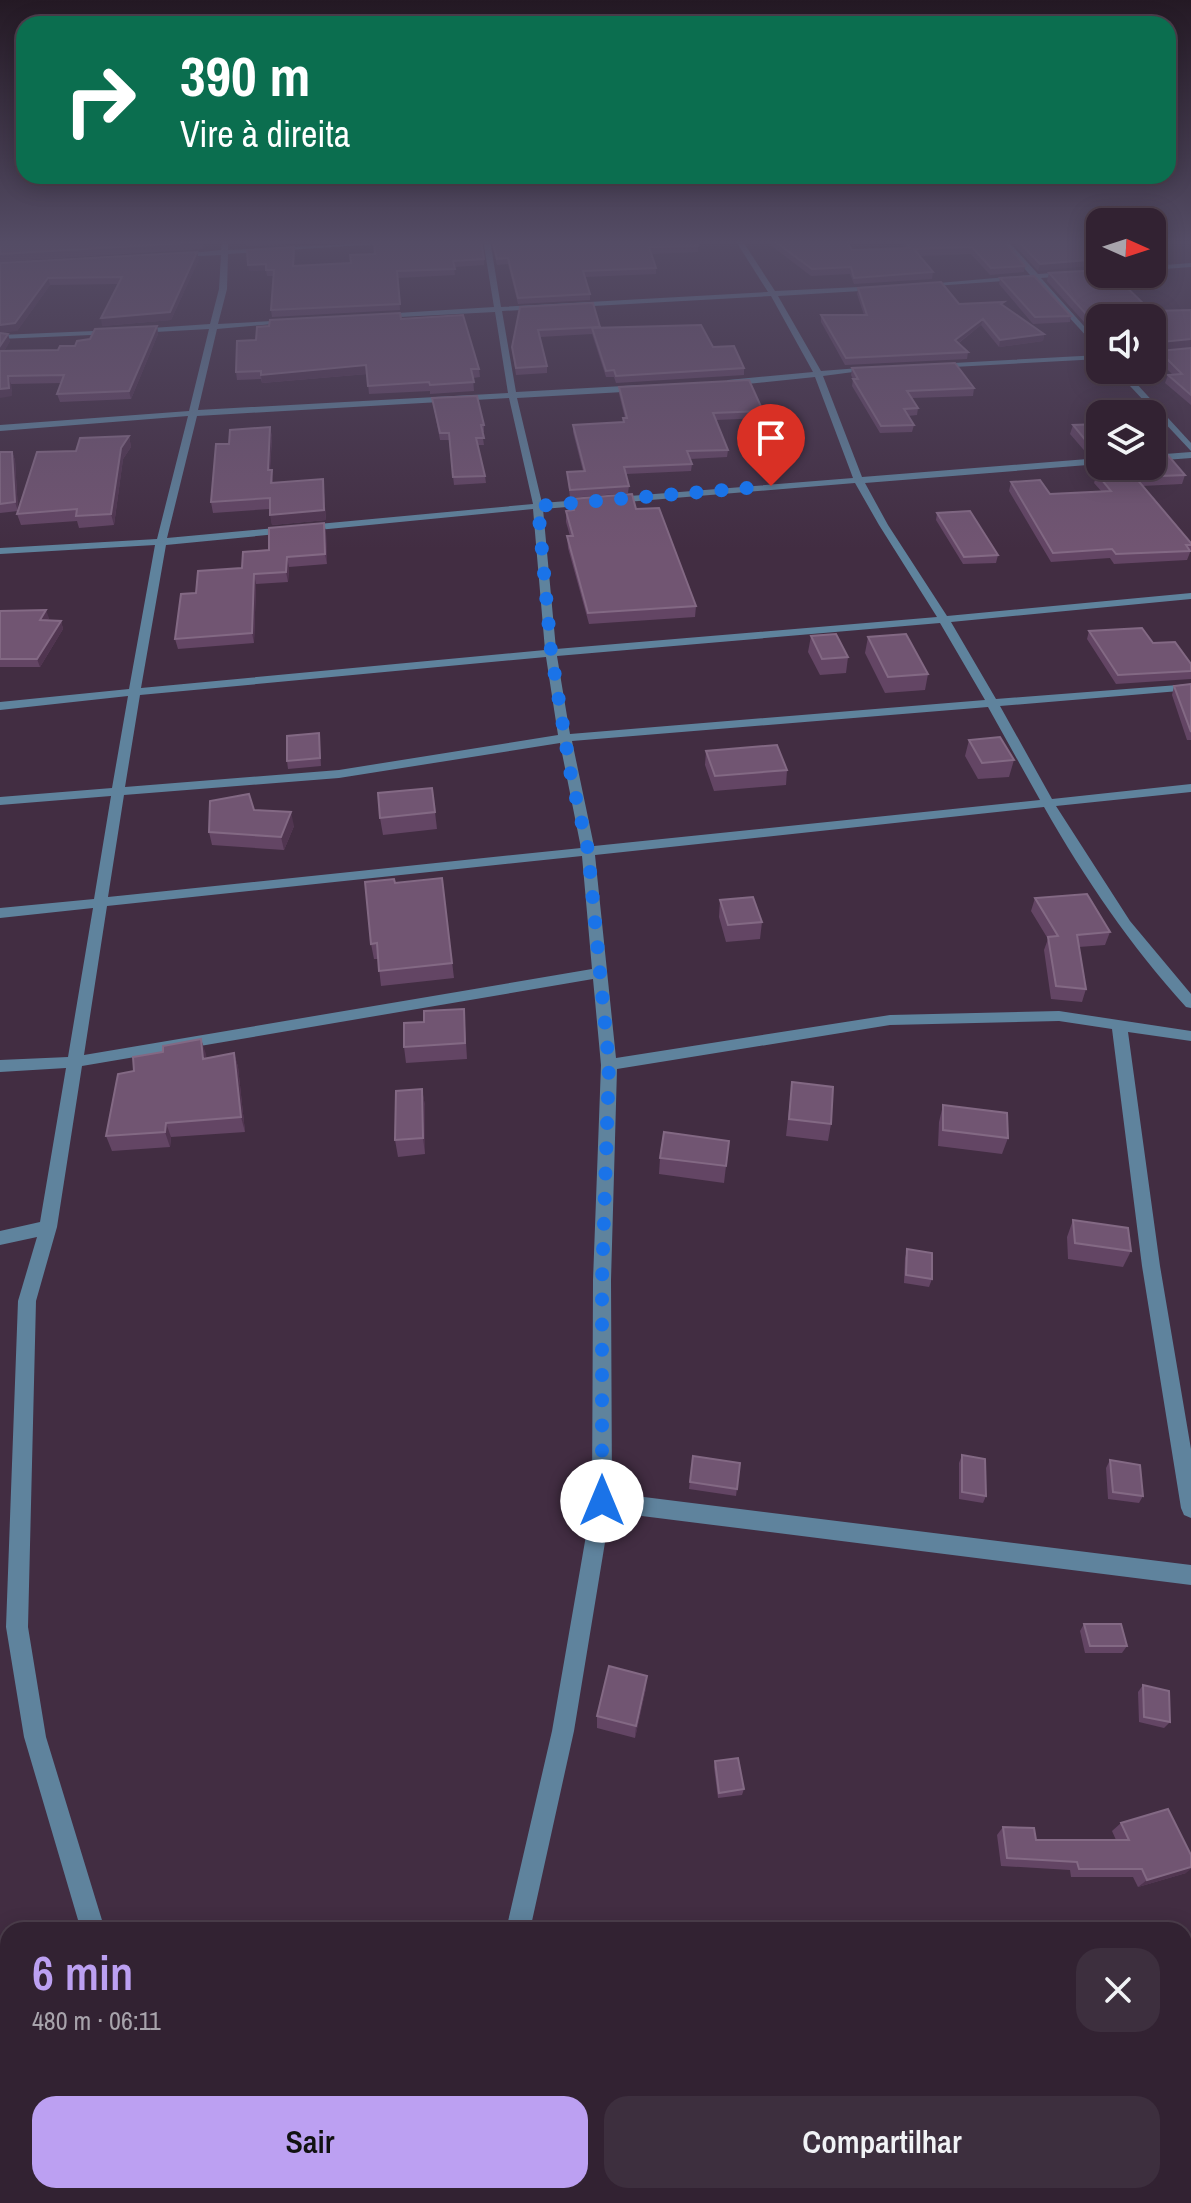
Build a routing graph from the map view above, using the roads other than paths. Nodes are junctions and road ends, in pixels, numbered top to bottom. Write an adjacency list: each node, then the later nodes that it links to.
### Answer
1 (210, 343): 14 (street)
2 (504, 343): 13 (street)
3 (802, 343): 9 (street)
4 (1191, 351): 5 (street)
5 (1166, 353)
6 (1086, 358): 7 (street)
7 (927, 366)
8 (880, 369): 9 (street)
9 (818, 372): 10 (street); 20 (street)
10 (720, 383)
11 (1132, 384): 16 (street)
12 (656, 387): 13 (street)
13 (513, 397): 14 (street); 21 (street)
14 (195, 413): 15 (street); 22 (street)
15 (0, 428)
16 (1191, 448)
17 (1191, 455): 18 (street)
18 (1166, 457)
19 (1086, 462): 20 (street)
20 (858, 478): 21 (street); 25 (street)
21 (538, 506): 22 (street); 26 (street)
22 (162, 542): 23 (street); 28 (street)
23 (0, 551)
24 (1191, 596): 25 (street)
25 (945, 621): 26 (street); 29 (street)
26 (551, 651): 28 (street); 31 (street)
27 (1191, 687): 29 (street)
28 (136, 691): 30 (street); 33 (street)
29 (992, 703): 31 (street); 35 (street)
30 (0, 706)
31 (565, 738): 33 (street); 36 (street)
32 (1191, 788): 35 (street)
33 (121, 792): 34 (street); 37 (street)
34 (0, 801)
35 (1049, 802): 36 (street); 40 (street)
36 (588, 850): 37 (street); 39 (street)
37 (102, 901): 38 (street); 43 (street)
38 (0, 913)
39 (600, 973): 43 (street); 44 (street)
40 (1191, 1003)
41 (1119, 1024): 42 (street); 44 (street); 49 (street)
42 (1191, 1036)
43 (75, 1062): 45 (street); 46 (street)
44 (609, 1065): 48 (street)
45 (0, 1066)
46 (48, 1227): 47 (street); 51 (street)
47 (0, 1238)
48 (602, 1501): 50 (street); 52 (street)
49 (1191, 1508)
50 (1191, 1575)
51 (91, 1922)
52 (520, 1922)

